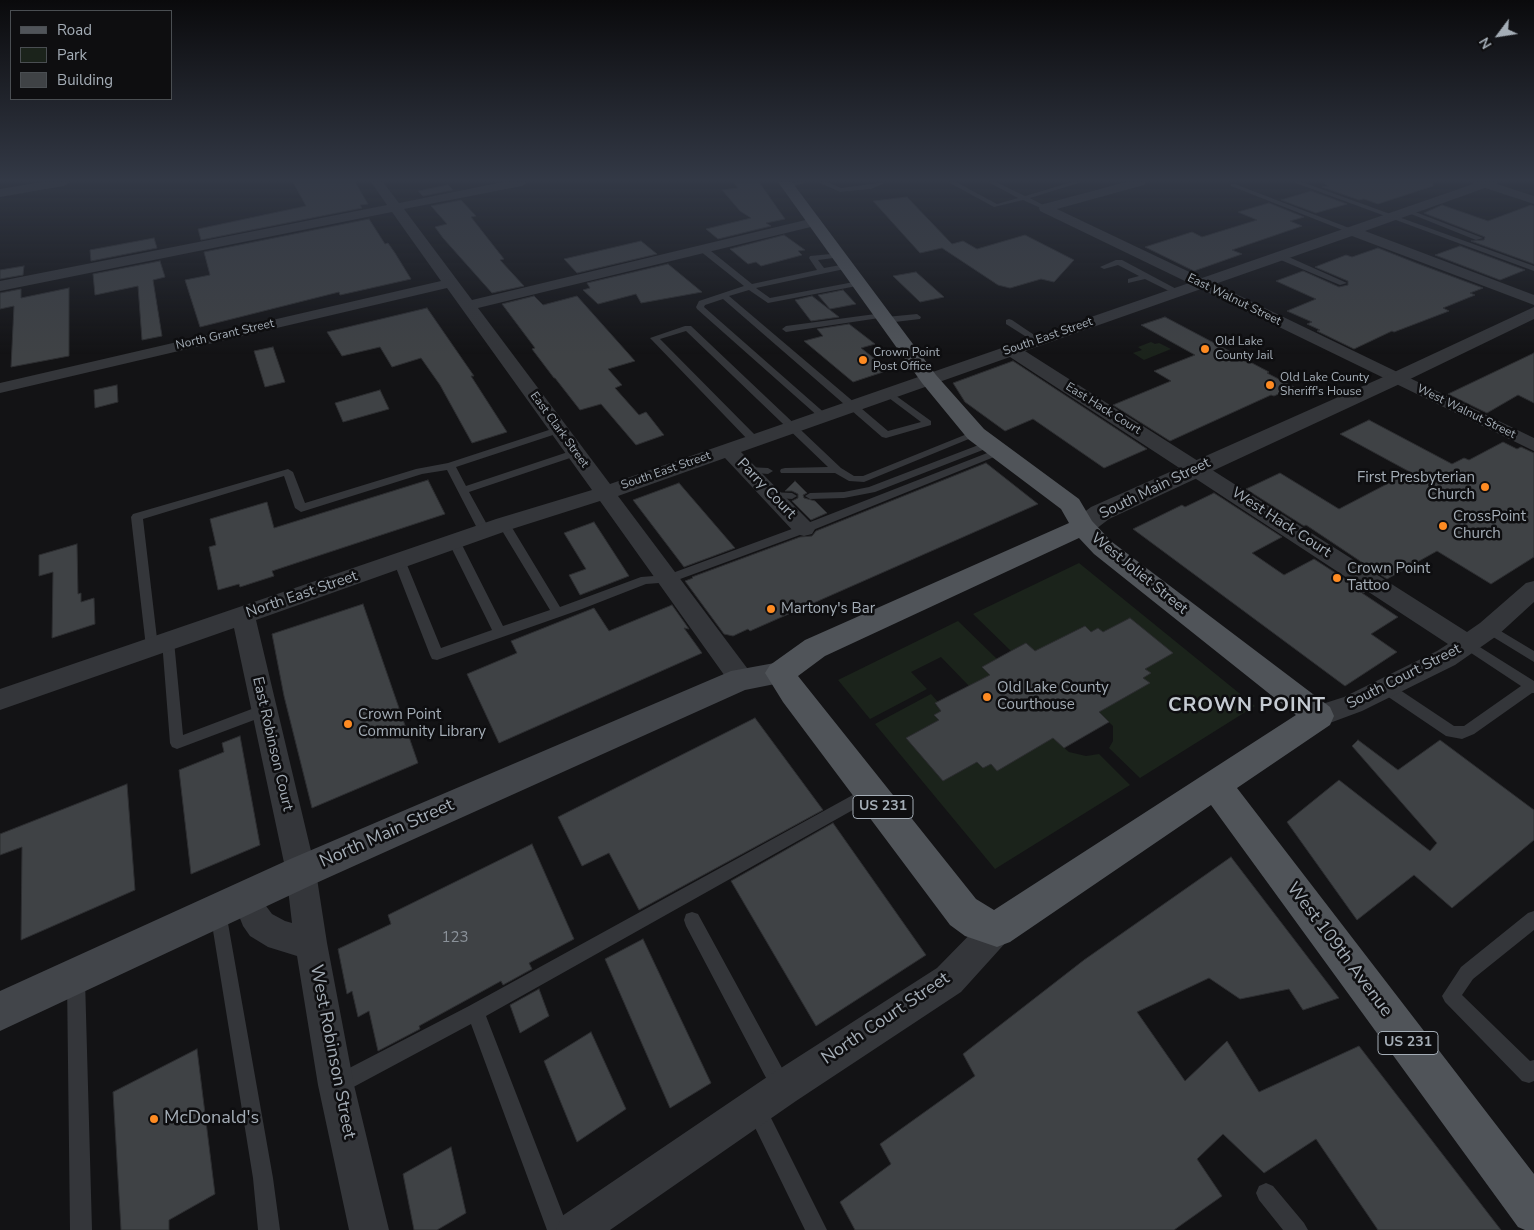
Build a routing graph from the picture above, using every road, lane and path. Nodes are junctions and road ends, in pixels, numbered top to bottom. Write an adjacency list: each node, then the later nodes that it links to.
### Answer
1 (233, 239): 21 (street)
2 (418, 239): 18 (street, East Clark Street)
3 (742, 239): 9 (street)
4 (826, 239): 11 (main road, West Joliet Street)
5 (1109, 239): 20 (street, East Walnut Street)
6 (1328, 239): 10 (street, South East Street)
7 (1375, 239): 25 (street)
8 (1453, 239): 13 (lane)
9 (703, 249): 22 (lane); 26 (street)
10 (1279, 256): 19 (lane); 20 (street, South East Street)
11 (842, 261): 14 (lane); 14 (lane); 17 (main road, West Joliet Street)
12 (1104, 267): 15 (lane)
13 (1534, 269)
14 (821, 270): 22 (lane)
15 (1146, 276): 16 (lane); 23 (lane)
16 (1131, 281)
17 (858, 282): 22 (lane); 29 (main road, West Joliet Street)
18 (450, 283): 26 (street, East Clark Street); 36 (street, North Grant Street)
19 (1344, 283)
20 (1201, 284): 23 (street, South East Street); 34 (street, East Walnut Street)
21 (0, 286)
22 (751, 286): 24 (lane)
23 (1178, 292): 32 (street, South East Street)
24 (724, 296): 38 (lane); 39 (lane)
25 (1534, 300)
26 (468, 306): 41 (street, East Clark Street)
27 (1534, 312): 34 (street, South Main Street)
28 (917, 316): 29 (lane)
29 (885, 318): 31 (lane); 35 (main road, West Joliet Street)
30 (1009, 322): 32 (lane)
31 (786, 329)
32 (1039, 340): 33 (street, South East Street)
33 (1011, 350): 35 (street, South East Street); 48 (street, East Hack Court)
34 (1397, 378): 44 (street, West Walnut Street); 48 (street, South Main Street)
35 (929, 379): 37 (street, South East Street); 43 (main road, West Joliet Street)
36 (0, 388)
37 (888, 393): 38 (street, South East Street); 38 (lane)
38 (852, 406): 39 (street, South East Street)
39 (823, 416): 40 (street, South East Street)
40 (792, 427): 42 (street, South East Street); 42 (lane); 49 (lane)
41 (558, 430): 46 (street, East Clark Street); 47 (lane)
42 (754, 440): 45 (street, South East Street)
43 (988, 443): 49 (lane); 55 (lane); 56 (main road, West Joliet Street); 58 (lane)
44 (1534, 445)
45 (728, 450): 52 (street, South East Street); 53 (street, Parry Court)
46 (575, 453): 51 (lane); 52 (street, East Clark Street)
47 (450, 466): 51 (lane); 67 (lane)
48 (1196, 468): 56 (street, South Main Street); 68 (street, West Hack Court)
49 (837, 470): 50 (lane)
50 (785, 471)
51 (463, 491): 57 (lane)
52 (604, 493): 57 (street, North East Street); 61 (street, East Clark Street)
53 (771, 495): 54 (lane); 58 (street, Parry Court)
54 (792, 496)
55 (810, 496)
56 (1083, 526): 70 (main road, South Main Street); 76 (main road, West Joliet Street)
57 (494, 527): 59 (street, North East Street); 63 (lane)
58 (804, 529): 61 (lane)
59 (454, 541): 60 (street, North East Street); 66 (lane)
60 (399, 560): 64 (street, North East Street); 66 (lane)
61 (668, 579): 63 (lane); 71 (street, East Clark Street)
62 (1534, 590): 65 (street, South Court Street)
63 (557, 612): 66 (lane)
64 (243, 615): 67 (street, North East Street); 75 (street, East Robinson Court)
65 (1489, 629): 68 (street, South Court Street); 69 (lane)
66 (499, 632)
67 (160, 644): 74 (street, North East Street); 75 (lane)
68 (1467, 644): 72 (lane); 73 (street, South Court Street)
69 (1534, 657)
70 (780, 672): 71 (main road, North Main Street); 78 (main road, US 231)
71 (741, 679): 79 (main road, North Main Street)
72 (1532, 687): 73 (lane)
73 (1386, 688): 76 (street, South Court Street)
74 (0, 700)
75 (265, 710): 79 (street, East Robinson Court)
76 (1319, 716): 77 (main road, South Court Street)
77 (1215, 785): 83 (main road, North Court Street); 92 (main road, West 109th Avenue / US 231)
78 (871, 792): 83 (main road, US 231); 87 (lane)
79 (301, 872): 80 (main road, North Main Street); 84 (street, West Robinson Street)
80 (233, 905): 84 (street); 85 (main road, North Main Street); 94 (lane)
81 (1534, 918): 88 (lane)
82 (692, 920): 90 (lane)
83 (997, 929): 90 (street, North Court Street)
84 (311, 943): 89 (street, West Robinson Street)
85 (76, 976): 86 (main road, North Main Street); 93 (lane)
86 (0, 1011)
87 (475, 1012): 89 (lane); 96 (lane)
88 (1534, 1069)
89 (336, 1085): 95 (street, West Robinson Street)
90 (768, 1097): 97 (street, North Court Street); 98 (lane)
91 (1266, 1193): 99 (lane)
92 (1534, 1211)
93 (81, 1230)
94 (268, 1230)
95 (369, 1230)
96 (558, 1230)
97 (576, 1230)
98 (816, 1230)
99 (1297, 1230)

